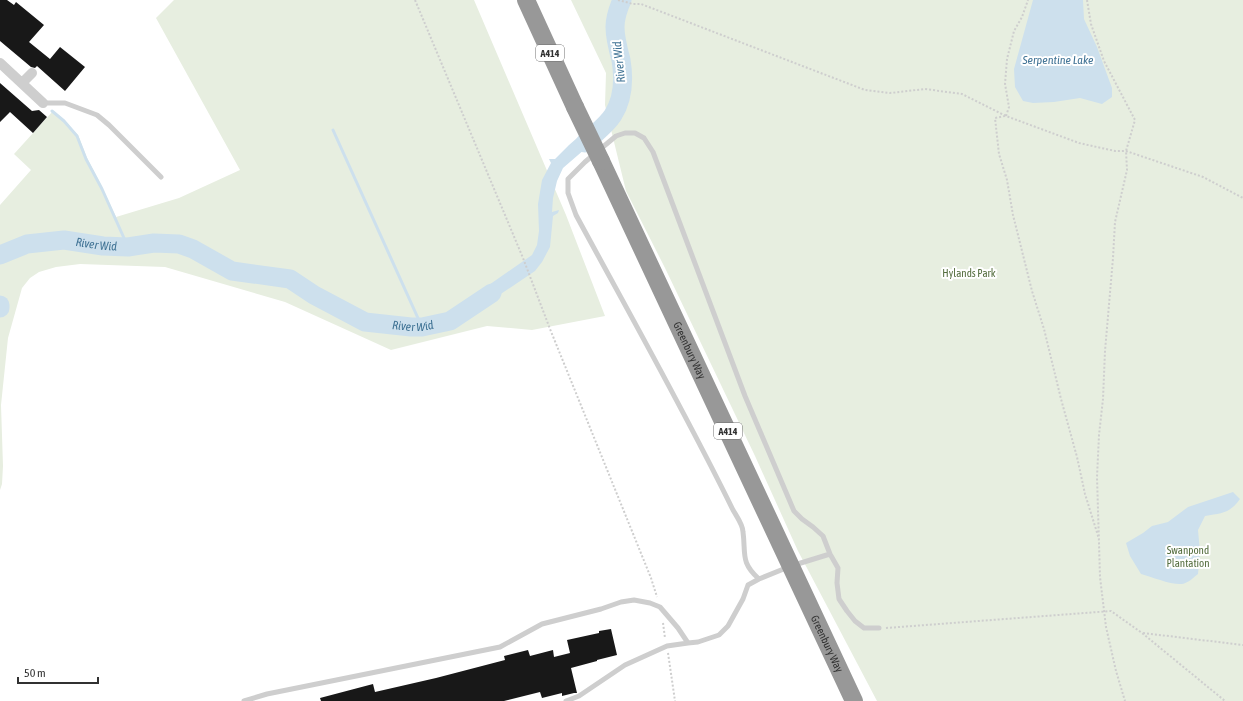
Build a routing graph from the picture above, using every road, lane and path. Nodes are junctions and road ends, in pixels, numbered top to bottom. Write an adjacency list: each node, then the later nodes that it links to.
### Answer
1 (414, 0): 20 (path)
2 (526, 0): 18 (highway, Greenbury Way / A414, bridge)
3 (618, 0): 7 (path)
4 (642, 0): 7 (path)
5 (1028, 0): 12 (path)
6 (1087, 0): 13 (path)
7 (641, 4): 12 (path)
8 (0, 63): 10 (street)
9 (32, 73): 10 (street)
10 (22, 83): 11 (street)
11 (43, 103): 14 (lane)
12 (1006, 116): 13 (path); 16 (path)
13 (1126, 151): 15 (path); 16 (path)
14 (161, 177)
15 (1243, 198)
16 (1100, 543): 21 (path)
17 (830, 554): 18 (lane); 19 (lane); 22 (lane)
18 (791, 566): 19 (lane); 28 (highway, Greenbury Way / A414)
19 (759, 579): 24 (lane)
20 (660, 607): 24 (lane); 26 (lane)
21 (1104, 612): 22 (path); 23 (path); 29 (path)
22 (879, 628)
23 (1142, 633): 25 (path); 30 (path)
24 (688, 643): 27 (lane)
25 (1243, 644)
26 (244, 701)
27 (566, 701)
28 (854, 701)
29 (1125, 701)
30 (1225, 701)

